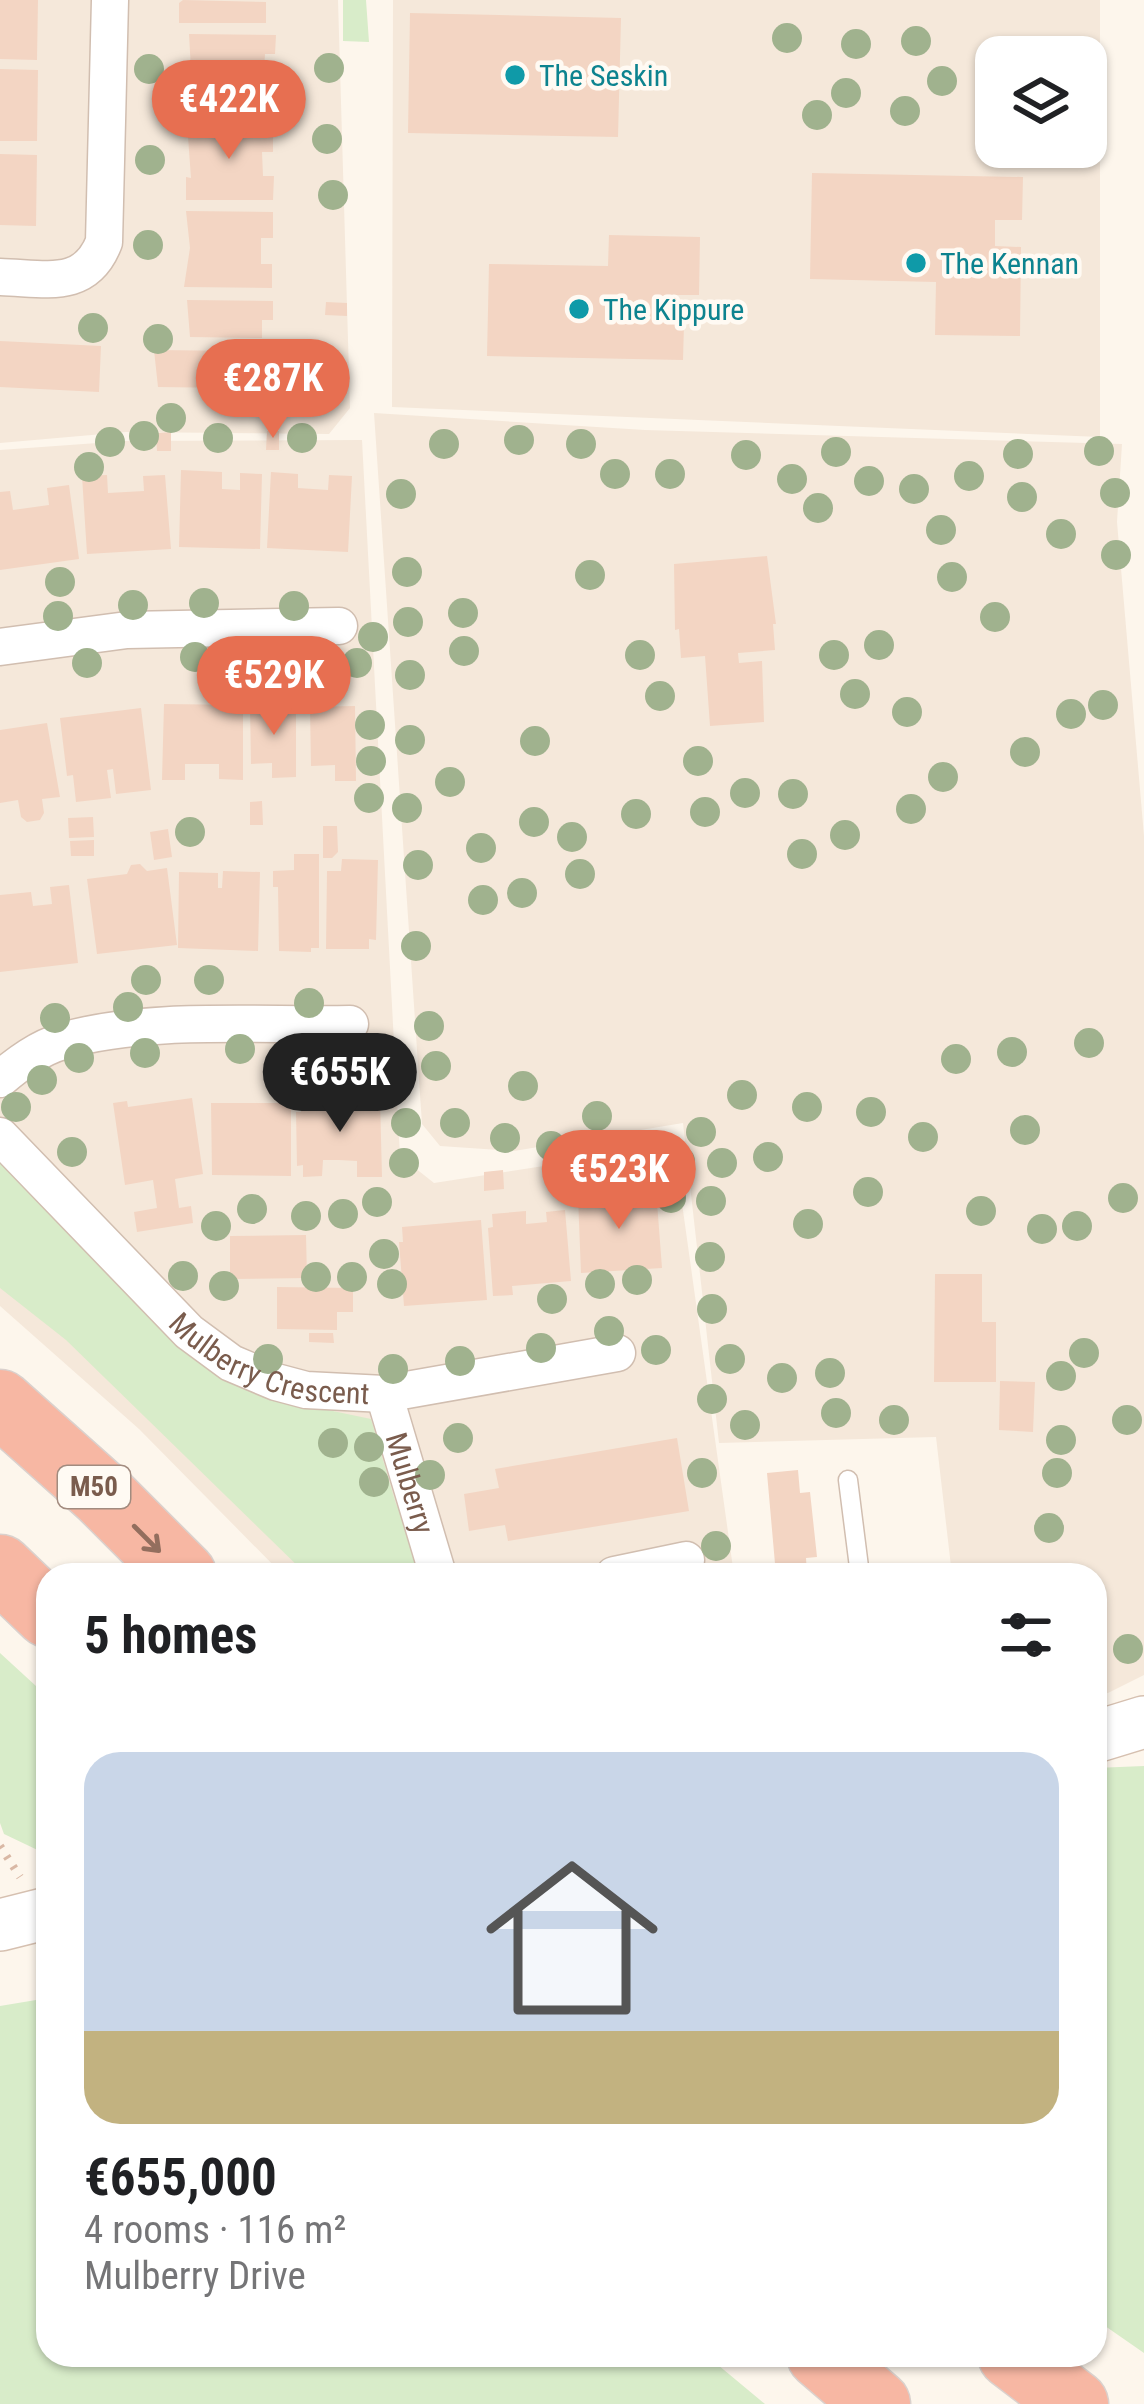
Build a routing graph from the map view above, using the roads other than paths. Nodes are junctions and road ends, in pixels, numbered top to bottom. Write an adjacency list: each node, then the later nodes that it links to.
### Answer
1 (110, 0): 2 (street)
2 (0, 277)
3 (339, 626): 4 (street)
4 (0, 647)
5 (350, 1024): 6 (street)
6 (0, 1079)
7 (0, 1136): 9 (street, Mulberry Crescent)
8 (617, 1353): 9 (street, Mulberry Crescent)
9 (384, 1394): 14 (street, Mulberry)
10 (0, 1403): 13 (highway, M50, one-way to 13)
11 (848, 1480): 16 (lane)
12 (686, 1560): 15 (street)
13 (171, 1563)
14 (434, 1563)
15 (672, 1563)
16 (858, 1563)
17 (0, 1568): 18 (highway)
18 (36, 1602)
19 (1144, 1722): 20 (street)
20 (1107, 1734)
21 (1107, 1739): 22 (street)
22 (1144, 1741)
23 (36, 1916): 24 (street)
24 (0, 1924)
25 (834, 2367): 27 (highway)
26 (1027, 2367): 28 (highway)
27 (877, 2404)
28 (1075, 2404)

